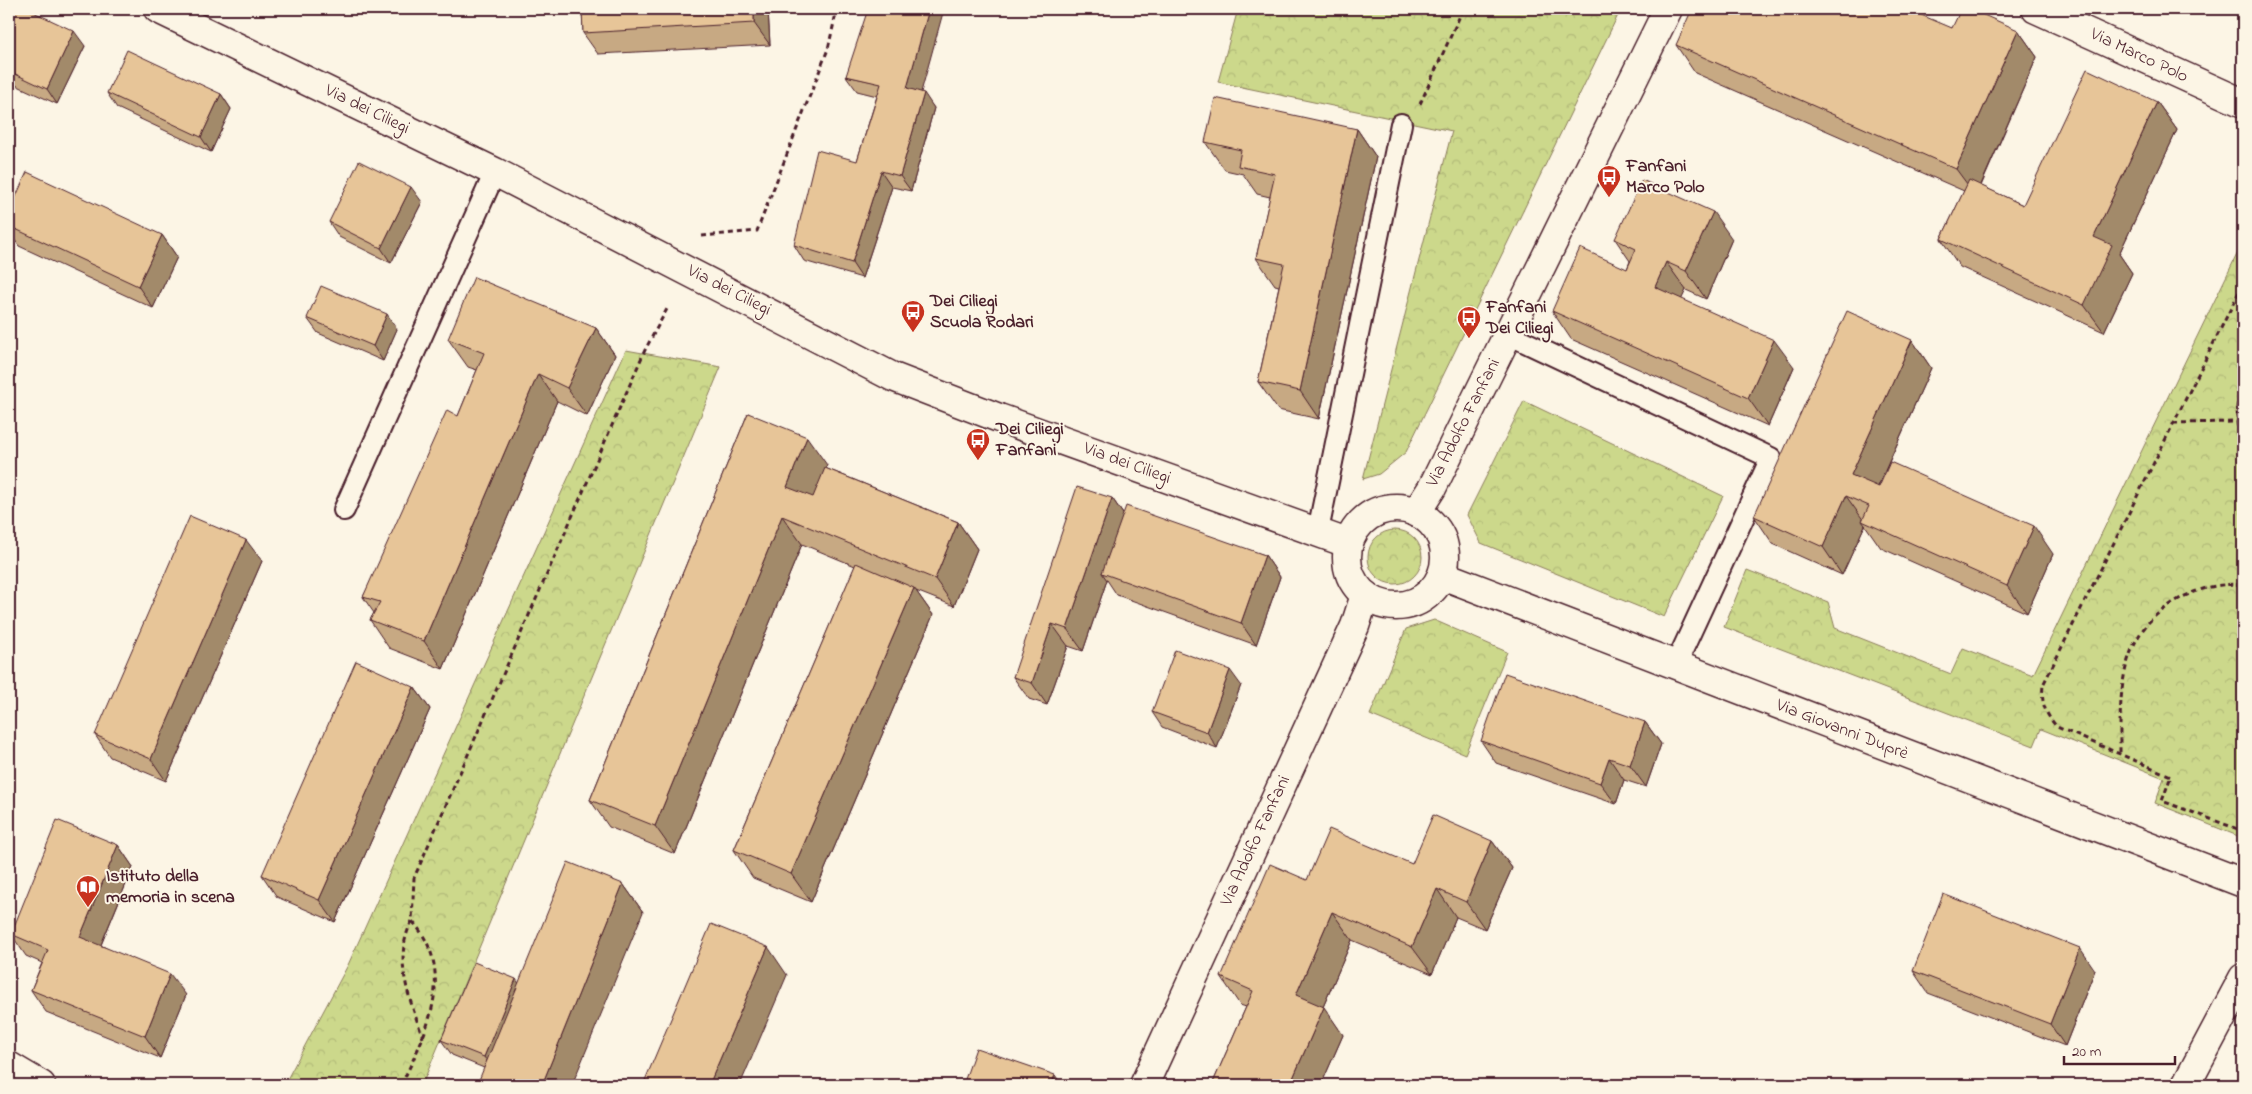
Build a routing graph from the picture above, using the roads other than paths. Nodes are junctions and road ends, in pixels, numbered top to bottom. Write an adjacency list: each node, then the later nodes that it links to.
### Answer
1 (158, 9): 6 (street, Via dei Ciliegi)
2 (1668, 9): 7 (street, Via Adolfo Fanfani)
3 (2036, 9): 4 (street, Via Marco Polo)
4 (2243, 103)
5 (1401, 124): 10 (lane)
6 (495, 172): 8 (lane); 10 (street, Via dei Ciliegi)
7 (1508, 334): 9 (street, Via Adolfo Fanfani); 14 (lane)
8 (344, 510)
9 (1416, 513): 11 (street); 12 (street)
10 (1318, 531): 11 (street, Via dei Ciliegi)
11 (1347, 544): 13 (street)
12 (1442, 575): 13 (street); 14 (street, Via Giovanni Duprè)
13 (1365, 595): 19 (street, Via Adolfo Fanfani)
14 (1675, 666): 15 (street, Via Giovanni Duprè)
15 (2243, 883)
16 (2243, 978): 20 (street)
17 (9, 1066): 18 (street)
18 (41, 1085)
19 (1144, 1085)
20 (2186, 1085)

